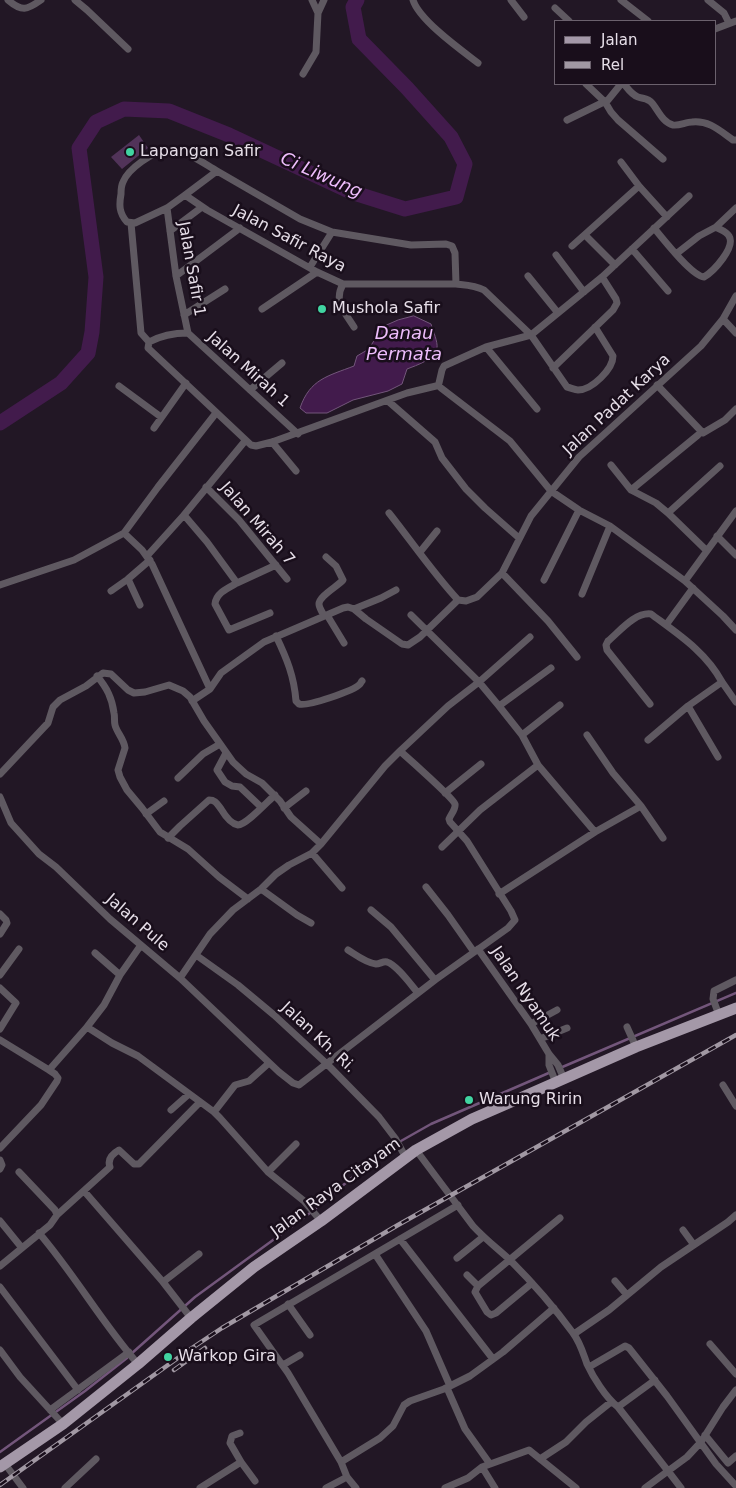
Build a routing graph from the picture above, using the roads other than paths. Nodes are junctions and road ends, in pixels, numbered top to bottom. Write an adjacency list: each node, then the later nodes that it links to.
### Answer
1 (8, 0): 2 (street)
2 (41, 0)
3 (312, 0): 11 (street)
4 (324, 0): 11 (street)
5 (413, 0): 18 (street)
6 (511, 0): 12 (street)
7 (621, 0): 14 (street)
8 (708, 0): 15 (street)
9 (77, 1): 17 (street)
10 (555, 8): 13 (street)
11 (318, 13): 19 (street)
12 (524, 17)
13 (568, 20)
14 (647, 20)
15 (732, 22): 16 (street)
16 (716, 29)
17 (128, 49)
18 (478, 63)
19 (303, 74)
20 (587, 85): 23 (street)
21 (622, 85): 23 (street)
22 (624, 85): 25 (street)
23 (605, 102): 24 (street); 26 (street)
24 (567, 120)
25 (736, 140)
26 (663, 159)
27 (621, 162): 29 (street)
28 (217, 171): 30 (street); 36 (street, Jalan Safir Raya); 41 (street, Jalan Safir Raya)
29 (640, 186): 35 (street); 42 (street)
30 (184, 195): 32 (street, Jalan Safir Raya); 33 (street)
31 (689, 196): 35 (street)
32 (202, 207): 38 (street, Jalan Safir Raya); 40 (street)
33 (167, 208): 36 (street); 40 (street, Jalan Safir 1)
34 (736, 208): 37 (street)
35 (667, 217): 39 (street)
36 (130, 223): 68 (street)
37 (716, 227): 45 (street); 45 (street)
38 (240, 228): 48 (street, Jalan Safir Raya); 50 (street)
39 (654, 228): 44 (street); 45 (street)
40 (170, 231): 50 (street, Jalan Safir 1)
41 (332, 232): 48 (street); 54 (street, Jalan Safir Raya)
42 (585, 235): 43 (street); 47 (street)
43 (572, 246)
44 (632, 249): 47 (street); 56 (street)
45 (676, 254)
46 (556, 255): 57 (street)
47 (615, 265): 52 (street)
48 (310, 267): 49 (street, Jalan Safir Raya)
49 (317, 272): 53 (street, Jalan Safir Raya); 59 (street)
50 (176, 276): 61 (street, Jalan Safir 1)
51 (528, 276): 60 (street)
52 (602, 278): 57 (street); 64 (street)
53 (343, 284): 54 (street, Jalan Safir Raya); 63 (street)
54 (456, 284): 67 (street, Jalan Safir Raya)
55 (225, 289): 61 (street)
56 (668, 291)
57 (584, 292): 60 (street)
58 (736, 297): 62 (street, Jalan Padat Karya)
59 (262, 309)
60 (558, 314): 67 (street)
61 (184, 315): 65 (street, Jalan Safir 1)
62 (723, 318): 66 (street); 74 (street, Jalan Padat Karya)
63 (354, 327)
64 (595, 327): 71 (street); 71 (street, Jalan Safir Raya)
65 (188, 333): 68 (street, Jalan Mirah 1); 76 (street, Jalan Mirah 1)
66 (736, 333)
67 (531, 334): 69 (street); 71 (street, Jalan Safir Raya)
68 (149, 342): 72 (street)
69 (486, 346): 73 (street); 78 (street)
70 (282, 363): 76 (street)
71 (553, 368)
72 (186, 383): 80 (street); 81 (street)
73 (439, 385): 77 (street); 92 (street)
74 (658, 385): 79 (street); 92 (street, Jalan Padat Karya)
75 (119, 386): 81 (street)
76 (250, 390): 83 (street, Jalan Mirah 1)
77 (388, 401): 83 (street); 102 (street)
78 (536, 409)
79 (736, 409)
80 (216, 413): 85 (street); 100 (street)
81 (161, 417): 82 (street)
82 (154, 428)
83 (298, 434): 86 (street)
84 (698, 435): 91 (street)
85 (246, 441): 86 (street); 90 (street)
86 (272, 442): 89 (street)
87 (611, 465): 91 (street)
88 (720, 466): 96 (street)
89 (296, 471)
90 (206, 487): 97 (street); 108 (street, Jalan Mirah 7)
91 (631, 490): 96 (street)
92 (551, 491): 93 (street); 102 (street, Jalan Padat Karya)
93 (579, 510): 98 (street); 112 (street)
94 (736, 510): 101 (street)
95 (389, 513): 104 (street)
96 (668, 513): 103 (street)
97 (184, 515): 107 (street); 114 (street)
98 (610, 526): 113 (street); 119 (street)
99 (437, 532): 104 (street)
100 (124, 533): 107 (street); 115 (street)
101 (716, 536): 103 (street); 105 (street)
102 (519, 538): 109 (street, Jalan Padat Karya)
103 (706, 550): 113 (street)
104 (420, 552): 120 (street)
105 (736, 555)
106 (326, 557): 125 (street)
107 (148, 558): 111 (street); 138 (street)
108 (276, 565): 110 (street, Jalan Mirah 7); 114 (street)
109 (502, 573): 120 (street, Jalan Padat Karya); 132 (street)
110 (287, 579)
111 (128, 580): 118 (street); 121 (street)
112 (544, 580)
113 (685, 581): 116 (street)
114 (237, 583): 123 (street)
115 (0, 585)
116 (693, 588): 126 (street); 128 (street)
117 (396, 590): 122 (street)
118 (111, 591)
119 (582, 594)
120 (458, 600): 127 (street, Jalan Padat Karya)
121 (140, 605)
122 (354, 609): 125 (street); 127 (street, Jalan Padat Karya)
123 (270, 613)
124 (410, 615): 127 (street)
125 (325, 616): 129 (street); 131 (street)
126 (666, 625): 137 (street); 141 (street)
127 (426, 630): 136 (street)
128 (736, 630)
129 (276, 636): 135 (street); 138 (street)
130 (530, 637): 136 (street)
131 (344, 643)
132 (577, 657)
133 (551, 668): 143 (street)
134 (97, 676): 139 (street); 154 (street); 164 (street)
135 (362, 681)
136 (479, 682): 143 (street); 149 (street)
137 (722, 682): 140 (street); 144 (street)
138 (210, 689): 139 (street)
139 (192, 701): 148 (street)
140 (736, 702)
141 (650, 704)
142 (560, 705): 145 (street)
143 (499, 706): 145 (street)
144 (688, 706): 147 (street); 151 (street)
145 (522, 735): 153 (street)
146 (587, 735): 161 (street)
147 (648, 740)
148 (220, 744): 150 (street); 155 (street)
149 (400, 751): 157 (street); 169 (street)
150 (226, 753): 158 (street); 162 (street)
151 (718, 757)
152 (481, 764): 157 (street)
153 (538, 765): 165 (street); 166 (street)
154 (0, 774)
155 (178, 778)
156 (306, 791): 163 (street)
157 (445, 793): 165 (street)
158 (275, 795): 162 (street); 163 (street)
159 (0, 797): 181 (street, Jalan Pule)
160 (164, 802): 164 (street)
161 (641, 806): 166 (street); 168 (street)
162 (261, 807): 167 (street)
163 (284, 808): 169 (street)
164 (146, 814): 167 (street)
165 (459, 830): 170 (street); 175 (street)
166 (595, 832): 175 (street)
167 (168, 838): 176 (street)
168 (663, 838)
169 (321, 844): 171 (street)
170 (442, 847)
171 (312, 853): 173 (street); 174 (street)
172 (426, 887): 184 (street, Jalan Nyamuk)
173 (342, 888)
174 (261, 889): 176 (street); 179 (street)
175 (500, 894): 184 (street)
176 (248, 899): 186 (street)
177 (371, 910): 190 (street)
178 (0, 914): 180 (street)
179 (311, 924)
180 (0, 934)
181 (141, 945): 187 (street); 189 (street, Jalan Pule)
182 (19, 949): 188 (street)
183 (348, 950): 193 (street)
184 (476, 950): 190 (street); 197 (street, Jalan Nyamuk)
185 (95, 953): 187 (street)
186 (196, 955): 189 (street); 207 (street, Jalan Kh. Ri.)
187 (120, 974): 198 (street)
188 (0, 975)
189 (180, 978): 206 (street, Jalan Pule)
190 (435, 980): 193 (street)
191 (736, 980): 194 (street)
192 (0, 988): 200 (street)
193 (418, 993): 207 (street)
194 (716, 1006): 195 (main road, Jalan Raya Citayam); 204 (main road, Jalan Raya Citayam)
195 (736, 1008)
196 (557, 1010): 197 (street)
197 (531, 1024): 203 (street, Jalan Nyamuk)
198 (87, 1027): 208 (street); 211 (street)
199 (567, 1028): 203 (street)
200 (0, 1029)
201 (628, 1030): 204 (street)
202 (0, 1040): 208 (street)
203 (540, 1040): 205 (street, Jalan Nyamuk)
204 (634, 1044): 209 (main road, Jalan Raya Citayam)
205 (549, 1054): 209 (street, Jalan Nyamuk); 209 (street, Jalan Nyamuk)
206 (269, 1062): 207 (street, Jalan Pule); 215 (street)
207 (327, 1064): 219 (street, Jalan Kh. Ri.)
208 (49, 1070): 217 (street)
209 (559, 1078): 218 (main road, Jalan Raya Citayam)
210 (723, 1085): 213 (street)
211 (189, 1094): 212 (street); 214 (street)
212 (200, 1102): 215 (street); 224 (street)
213 (736, 1106)
214 (171, 1110)
215 (214, 1112): 223 (street)
216 (296, 1144): 223 (street)
217 (0, 1148)
218 (416, 1150): 219 (main road, Jalan Raya Citayam); 225 (street)
219 (402, 1152): 229 (main road, Jalan Raya Citayam)
220 (0, 1160): 221 (street)
221 (0, 1169)
222 (19, 1172): 226 (street)
223 (268, 1172): 229 (street)
224 (84, 1191): 226 (street); 244 (street)
225 (458, 1205): 233 (street); 234 (street)
226 (57, 1214): 232 (street)
227 (736, 1215): 235 (street)
228 (560, 1218): 240 (street)
229 (320, 1219): 251 (main road, Jalan Raya Citayam)
230 (0, 1221): 236 (street)
231 (683, 1230): 235 (street)
232 (40, 1233): 236 (street); 256 (street)
233 (483, 1237): 239 (street); 240 (street)
234 (400, 1239): 238 (street); 258 (street)
235 (694, 1245): 248 (street)
236 (22, 1248): 241 (street)
237 (199, 1254): 244 (street)
238 (375, 1254): 249 (street); 264 (street)
239 (457, 1258)
240 (510, 1260): 245 (street); 246 (street)
241 (0, 1266)
242 (467, 1275): 246 (street)
243 (615, 1281): 248 (street)
244 (162, 1282): 251 (street)
245 (532, 1283): 246 (street); 250 (street)
246 (478, 1286)
247 (0, 1287): 265 (street)
248 (626, 1295): 252 (street)
249 (288, 1304): 253 (street); 260 (street)
250 (554, 1308): 252 (street); 258 (street)
251 (190, 1316): 259 (main road, Jalan Raya Citayam)
252 (574, 1334): 261 (street)
253 (310, 1335)
254 (710, 1344): 262 (street)
255 (0, 1350): 269 (street)
256 (129, 1353): 259 (street); 265 (street)
257 (300, 1356): 260 (street)
258 (493, 1359): 264 (street)
259 (137, 1363): 270 (main road, Jalan Raya Citayam)
260 (282, 1366): 278 (street)
261 (589, 1367): 263 (street); 267 (street)
262 (736, 1374)
263 (656, 1380): 268 (street); 273 (street)
264 (448, 1387): 278 (street); 279 (street)
265 (78, 1390): 269 (street)
266 (736, 1390): 272 (street)
267 (611, 1402): 268 (street); 276 (street)
268 (618, 1407): 282 (street)
269 (52, 1412): 270 (street)
270 (62, 1422): 280 (main road, Jalan Raya Citayam)
271 (240, 1433): 277 (street)
272 (705, 1435): 273 (street); 274 (street)
273 (700, 1442): 282 (street); 285 (street)
274 (736, 1456)
275 (96, 1458): 287 (street)
276 (540, 1458): 279 (street); 293 (street)
277 (241, 1462): 284 (street); 288 (street)
278 (341, 1462): 283 (street)
279 (490, 1464): 281 (street)
280 (2, 1465): 286 (street)
281 (482, 1467): 291 (street); 292 (street)
282 (668, 1471): 294 (street); 295 (street)
283 (347, 1477): 289 (street); 290 (street)
284 (256, 1480)
285 (736, 1486)
286 (23, 1488)
287 (65, 1488)
288 (200, 1488)
289 (326, 1488)
290 (356, 1488)
291 (445, 1488)
292 (495, 1488)
293 (576, 1488)
294 (645, 1488)
295 (681, 1488)

